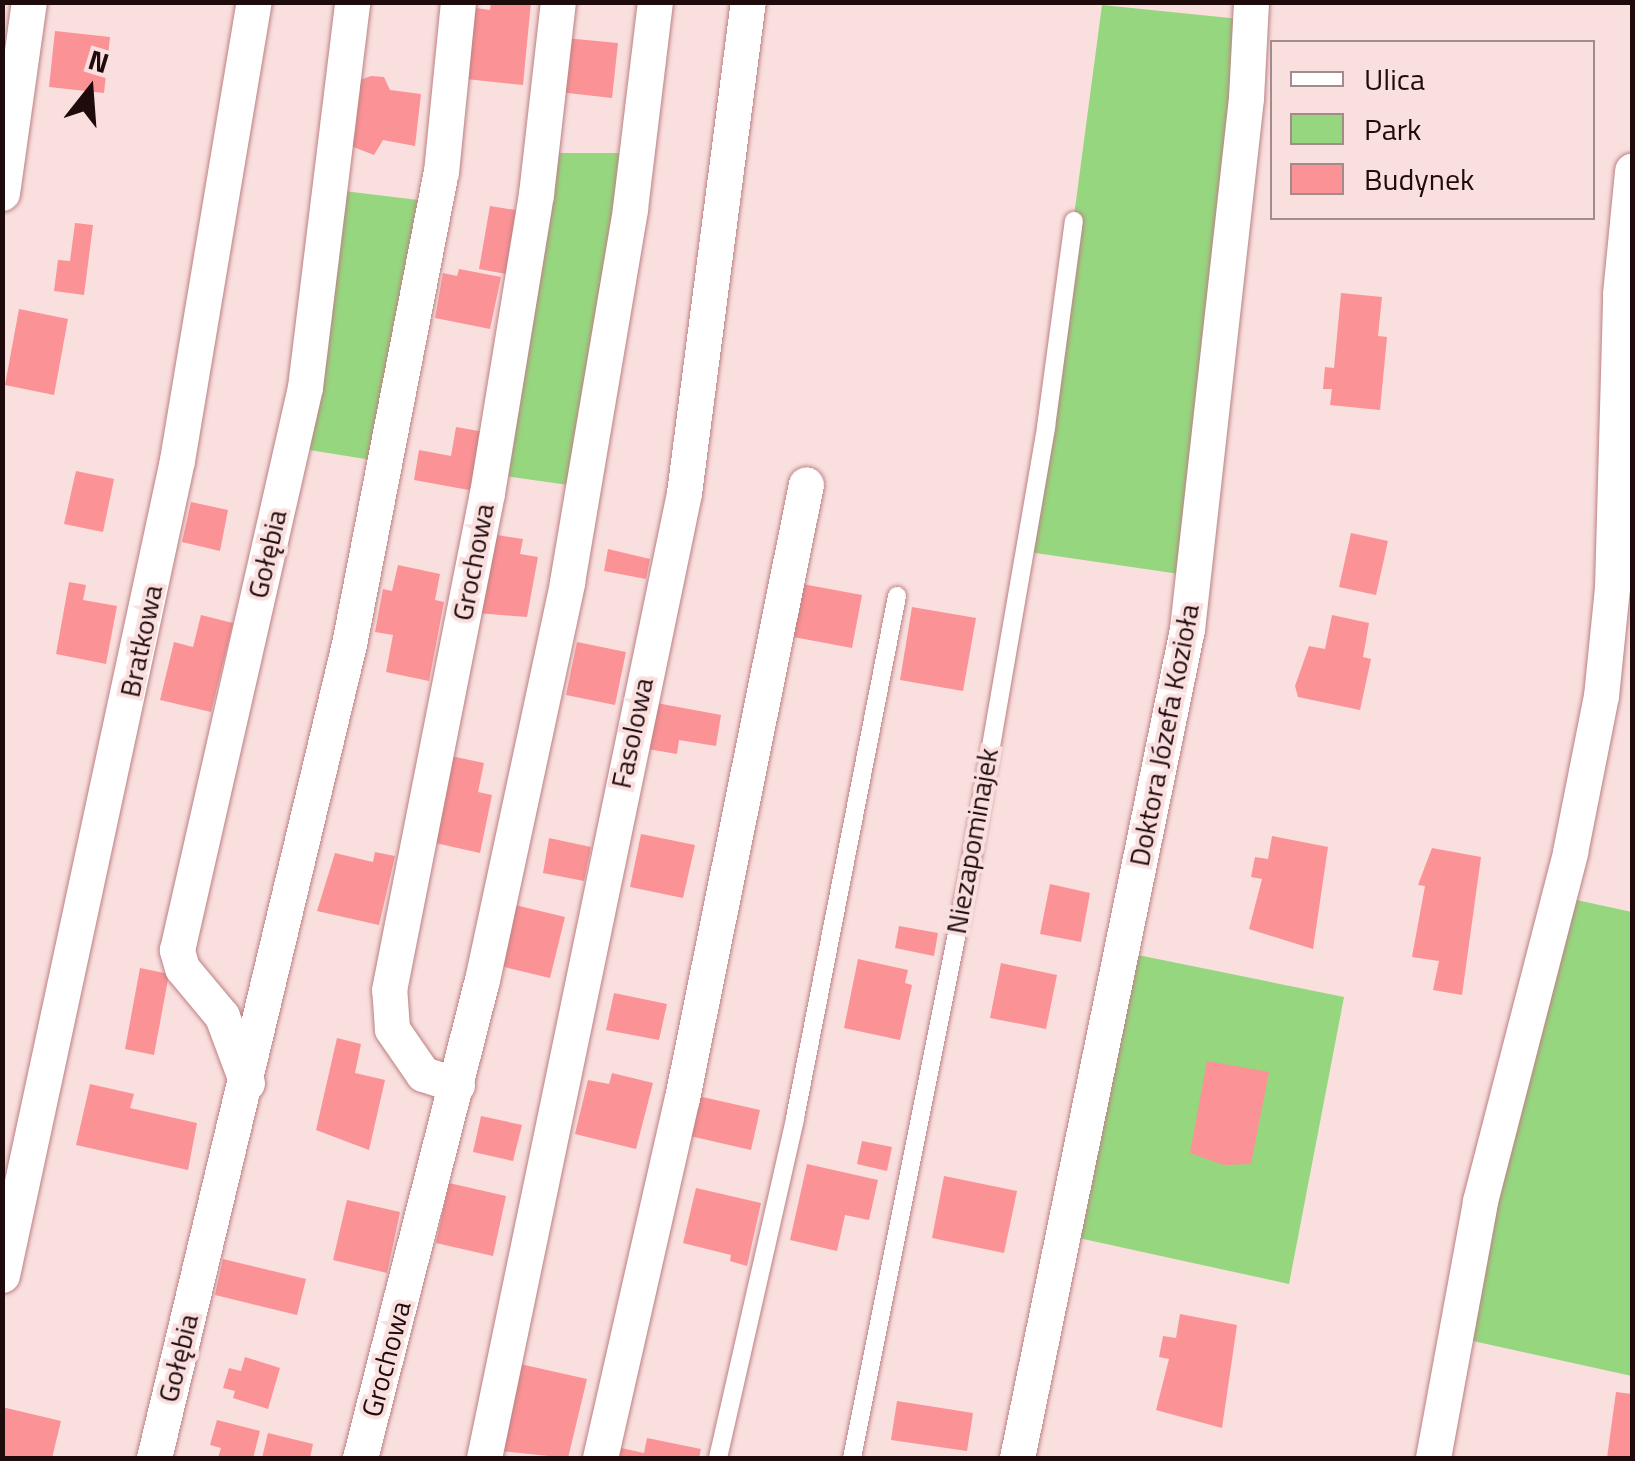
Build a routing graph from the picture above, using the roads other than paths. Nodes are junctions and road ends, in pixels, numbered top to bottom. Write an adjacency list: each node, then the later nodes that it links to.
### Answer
1 (29, 2): 10 (street)
2 (254, 2): 16 (street, Bratkowa)
3 (352, 2): 14 (street, Gołębia)
4 (458, 2): 14 (street, Gołębia)
5 (558, 2): 15 (street, Grochowa)
6 (655, 2): 15 (street, Grochowa)
7 (748, 2): 19 (street, Fasolowa)
8 (1251, 2): 23 (street, Doktora Józefa Kozioła)
9 (1632, 171): 24 (street)
10 (2, 193)
11 (1074, 221): 22 (lane, Niezapominajek)
12 (806, 484): 20 (street)
13 (897, 596): 21 (lane)
14 (247, 1083): 17 (street, Gołębia)
15 (457, 1085): 18 (street, Grochowa)
16 (2, 1274)
17 (154, 1458)
18 (360, 1458)
19 (484, 1458)
20 (600, 1458)
21 (718, 1458)
22 (852, 1458)
23 (1017, 1458)
24 (1433, 1458)

